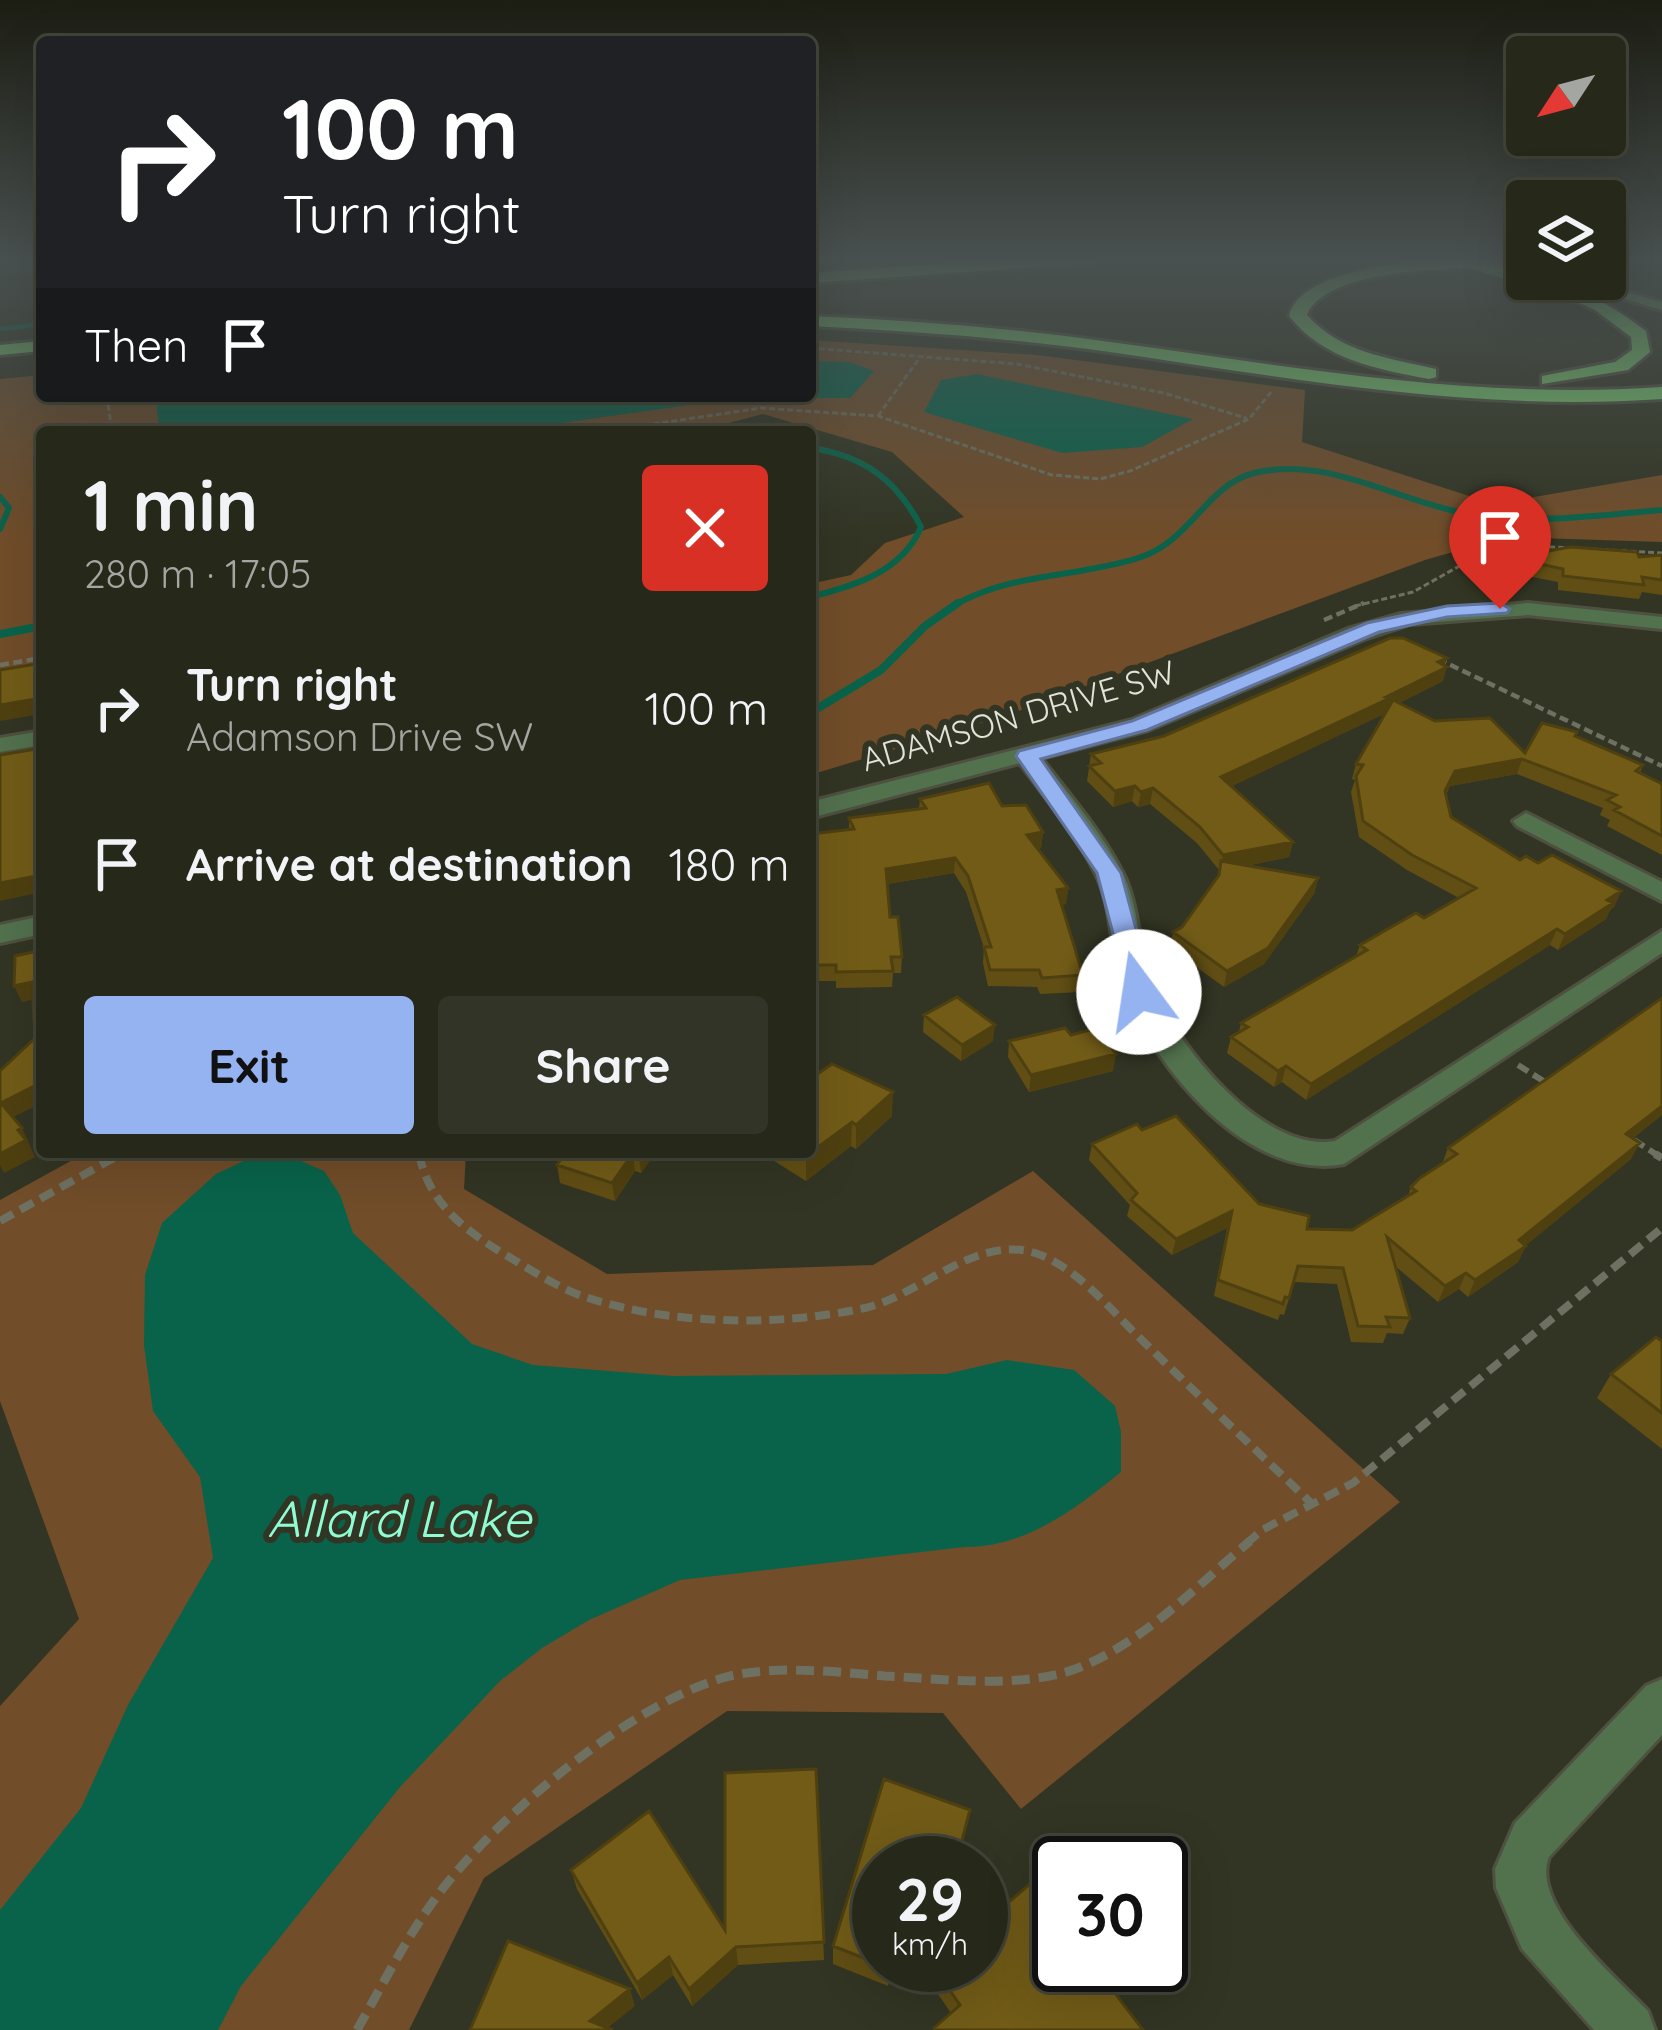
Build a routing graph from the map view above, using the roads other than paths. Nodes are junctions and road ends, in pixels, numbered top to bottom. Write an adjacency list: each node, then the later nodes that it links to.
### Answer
1 (1130, 353): 8 (highway)
2 (1354, 353): 3 (highway)
3 (1640, 353)
4 (36, 358): 5 (highway)
5 (0, 361)
6 (1662, 381): 8 (highway)
7 (1662, 393): 8 (highway)
8 (1558, 397)
9 (1662, 623): 12 (street, ADAMSON DRIVE SW)
10 (36, 739): 11 (street)
11 (0, 745)
12 (1027, 756): 13 (street, ADAMSON DRIVE SW); 18 (street)
13 (816, 809)
14 (1526, 821): 15 (street)
15 (1662, 893)
16 (36, 926): 17 (street)
17 (0, 934)
18 (1662, 940)
19 (1662, 1702): 20 (street)
20 (1629, 2030)

